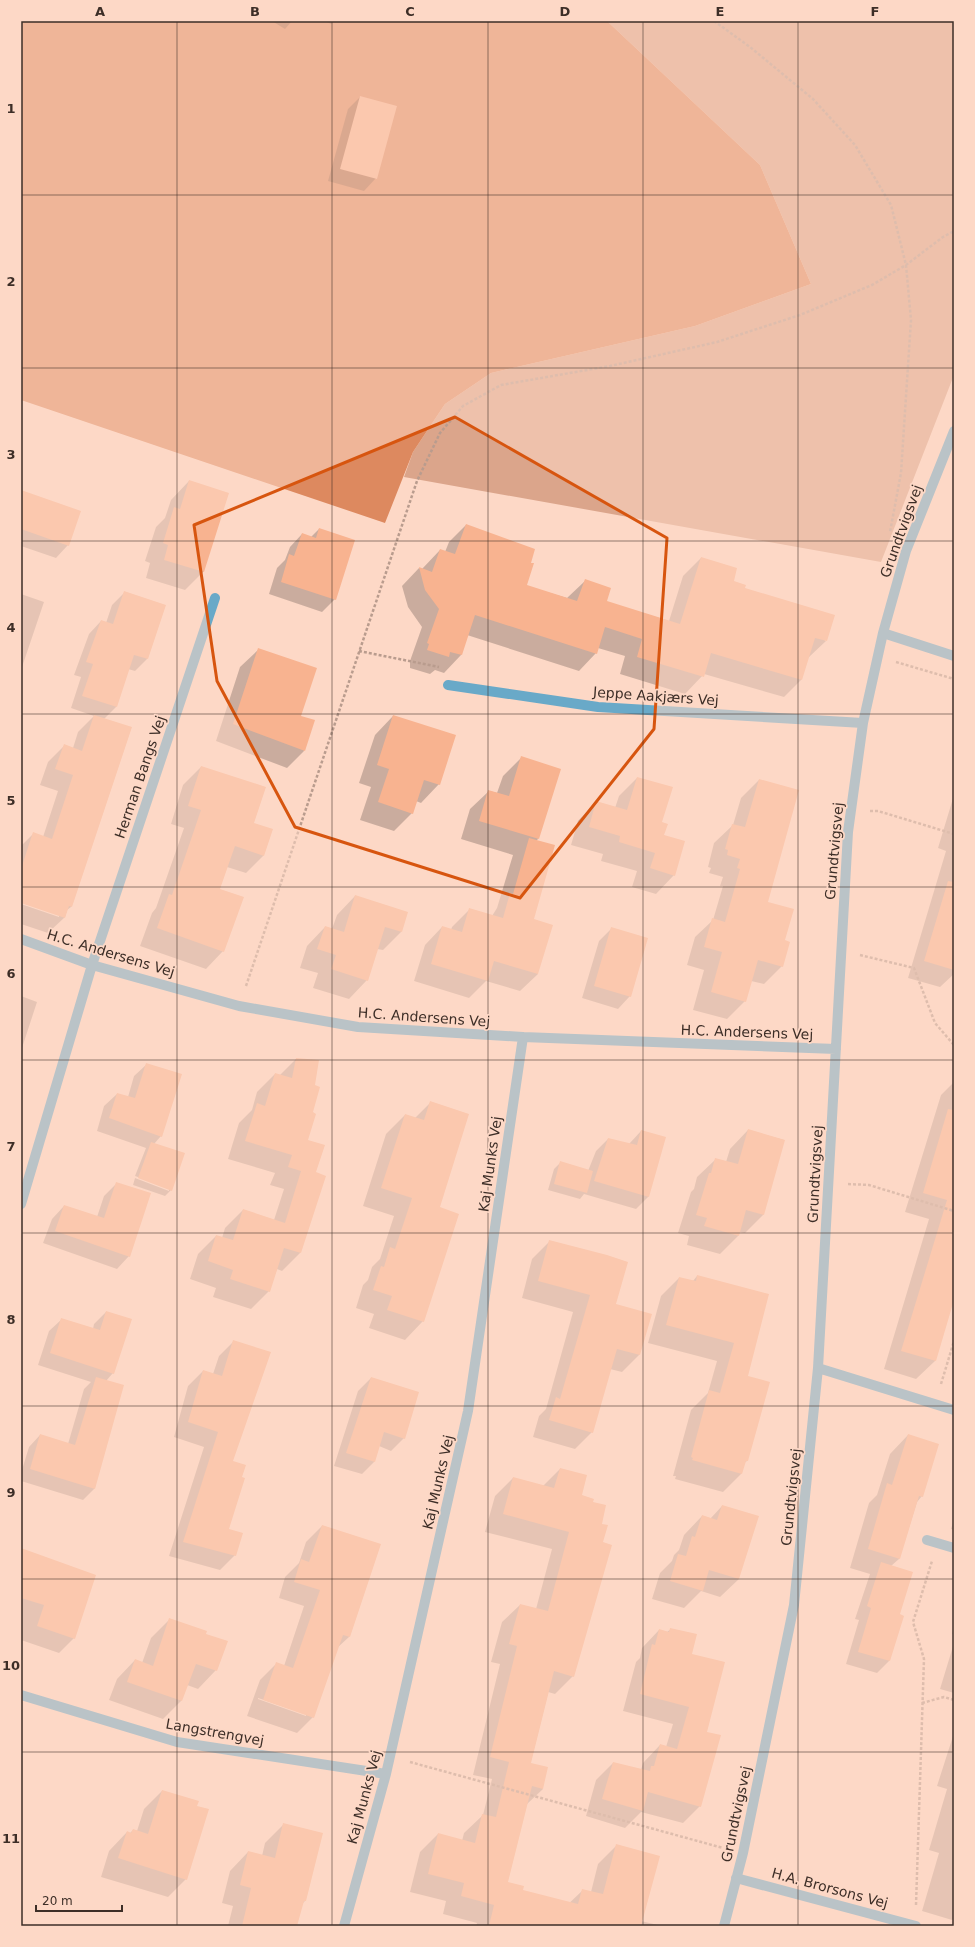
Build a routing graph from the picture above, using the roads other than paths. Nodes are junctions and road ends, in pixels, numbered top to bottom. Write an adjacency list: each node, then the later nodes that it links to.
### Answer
1 (954, 431): 3 (street, Grundtvigsvej)
2 (216, 598): 8 (street, Herman Bangs Vej)
3 (883, 633): 4 (street); 6 (street, Grundtvigsvej)
4 (954, 656)
5 (448, 686): 6 (street, Jeppe Aakjærs Vej)
6 (863, 722): 10 (street, Grundtvigsvej)
7 (21, 939): 8 (street, H.C. Andersens Vej)
8 (92, 964): 9 (street, H.C. Andersens Vej); 11 (street, Herman Bangs Vej)
9 (523, 1037): 10 (street, H.C. Andersens Vej); 17 (street, Kaj Munks Vej)
10 (836, 1049): 12 (street, Grundtvigsvej)
11 (21, 1204)
12 (818, 1368): 13 (street); 18 (street, Grundtvigsvej)
13 (954, 1410)
14 (927, 1540): 15 (street)
15 (954, 1548)
16 (21, 1695): 17 (street, Langstrengvej)
17 (386, 1774): 19 (street, Kaj Munks Vej)
18 (736, 1878): 20 (street, Grundtvigsvej); 21 (street, H.A. Brorsons Vej)
19 (344, 1926)
20 (724, 1926)
21 (915, 1926)

